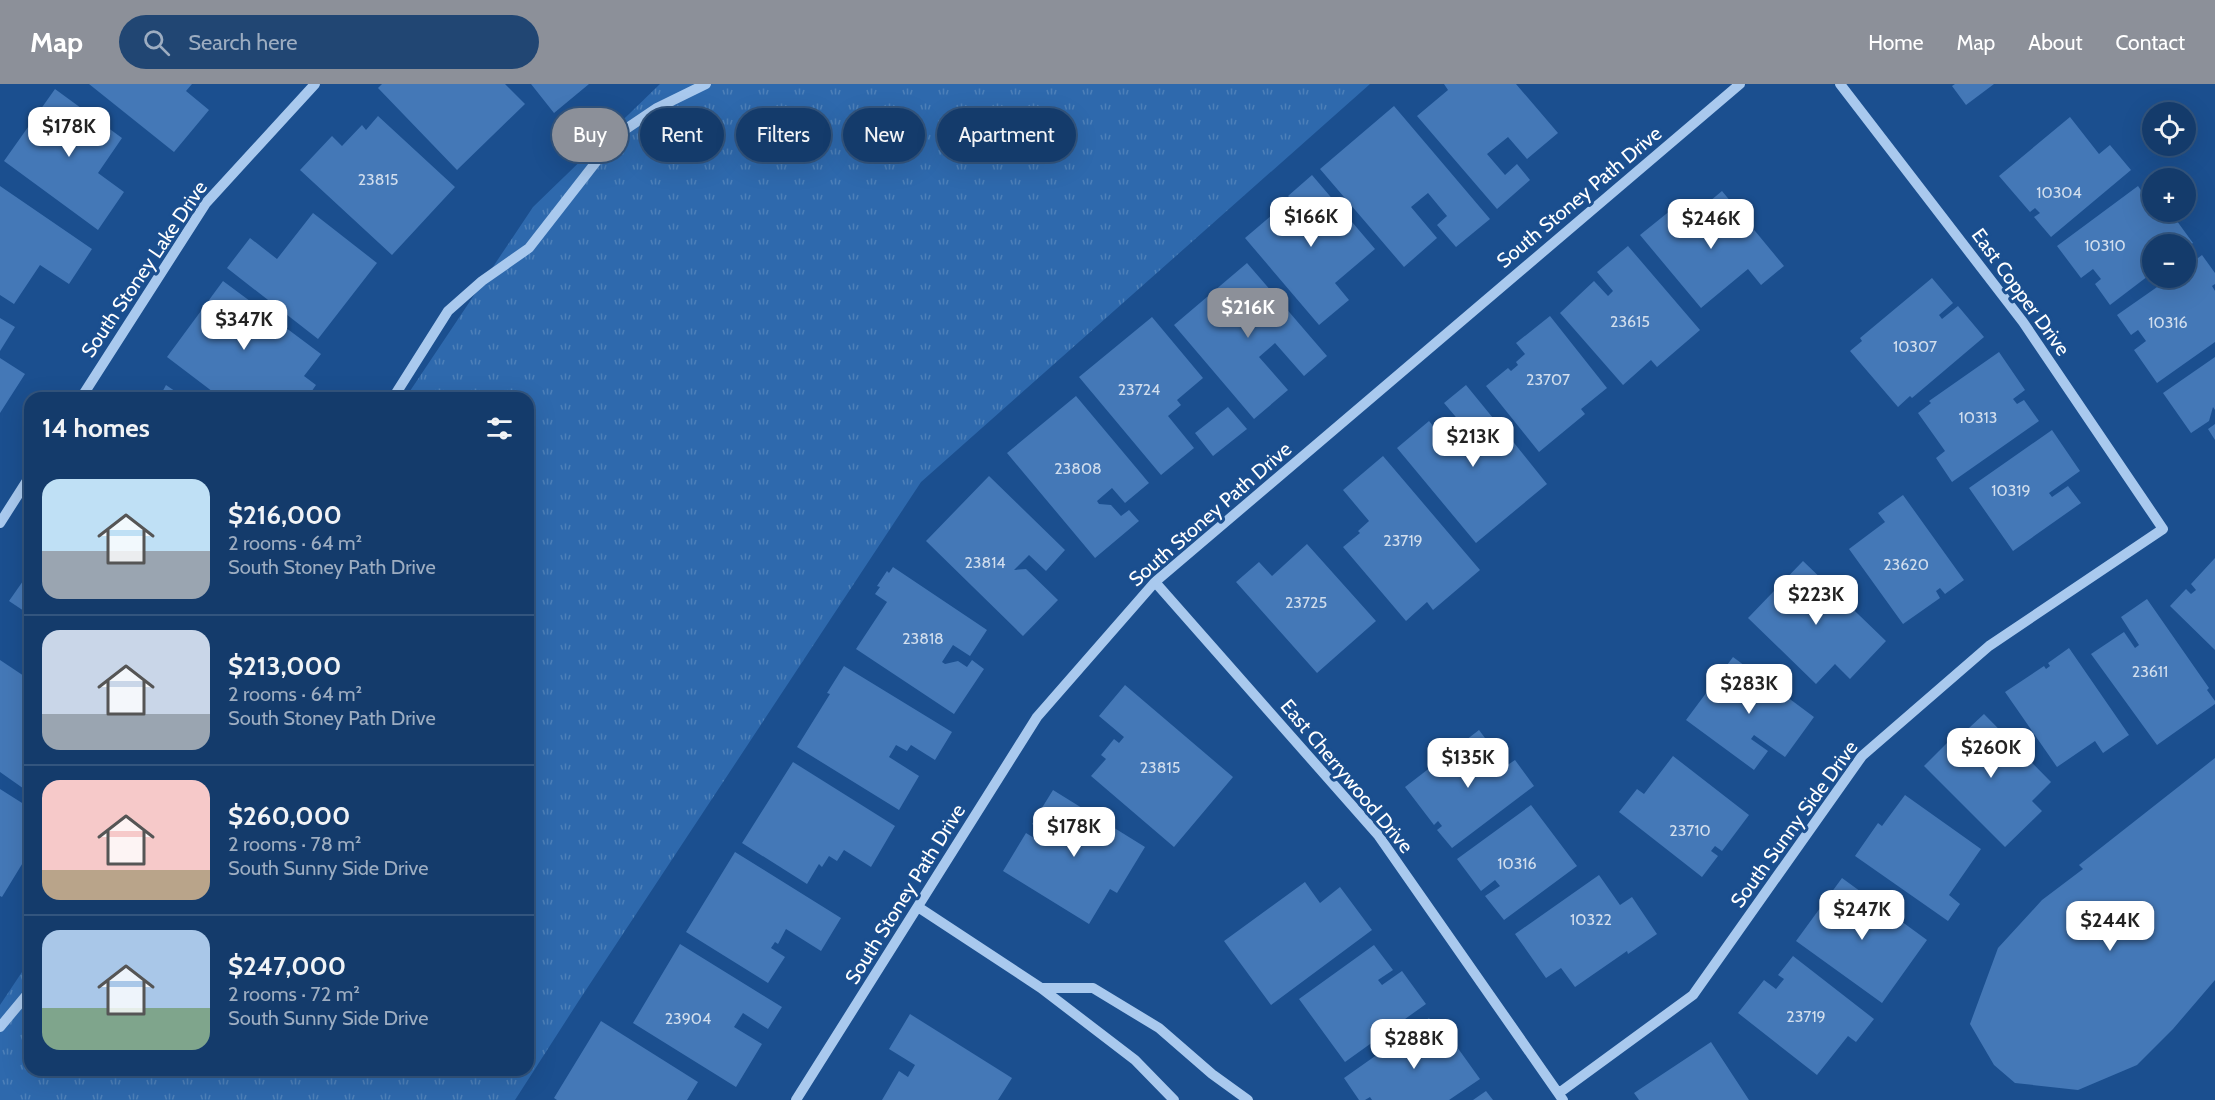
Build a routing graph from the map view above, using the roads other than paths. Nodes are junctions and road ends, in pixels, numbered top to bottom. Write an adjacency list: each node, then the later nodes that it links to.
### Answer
1 (315, 84): 5 (street, South Stoney Lake Drive)
2 (706, 84): 6 (street)
3 (1740, 84): 10 (street, South Stoney Path Drive)
4 (1840, 84): 9 (street, East Copper Drive)
5 (85, 392)
6 (397, 392)
7 (24, 485): 8 (street)
8 (0, 523)
9 (2163, 529): 15 (street, South Sunny Side Drive)
10 (1155, 582): 11 (street, South Stoney Path Drive); 15 (street, East Cherrywood Drive)
11 (918, 907): 12 (street); 16 (street, South Stoney Path Drive)
12 (1041, 988): 17 (street); 18 (street)
13 (24, 998): 14 (street)
14 (0, 1027)
15 (1561, 1096)
16 (796, 1100)
17 (1174, 1100)
18 (1248, 1100)

